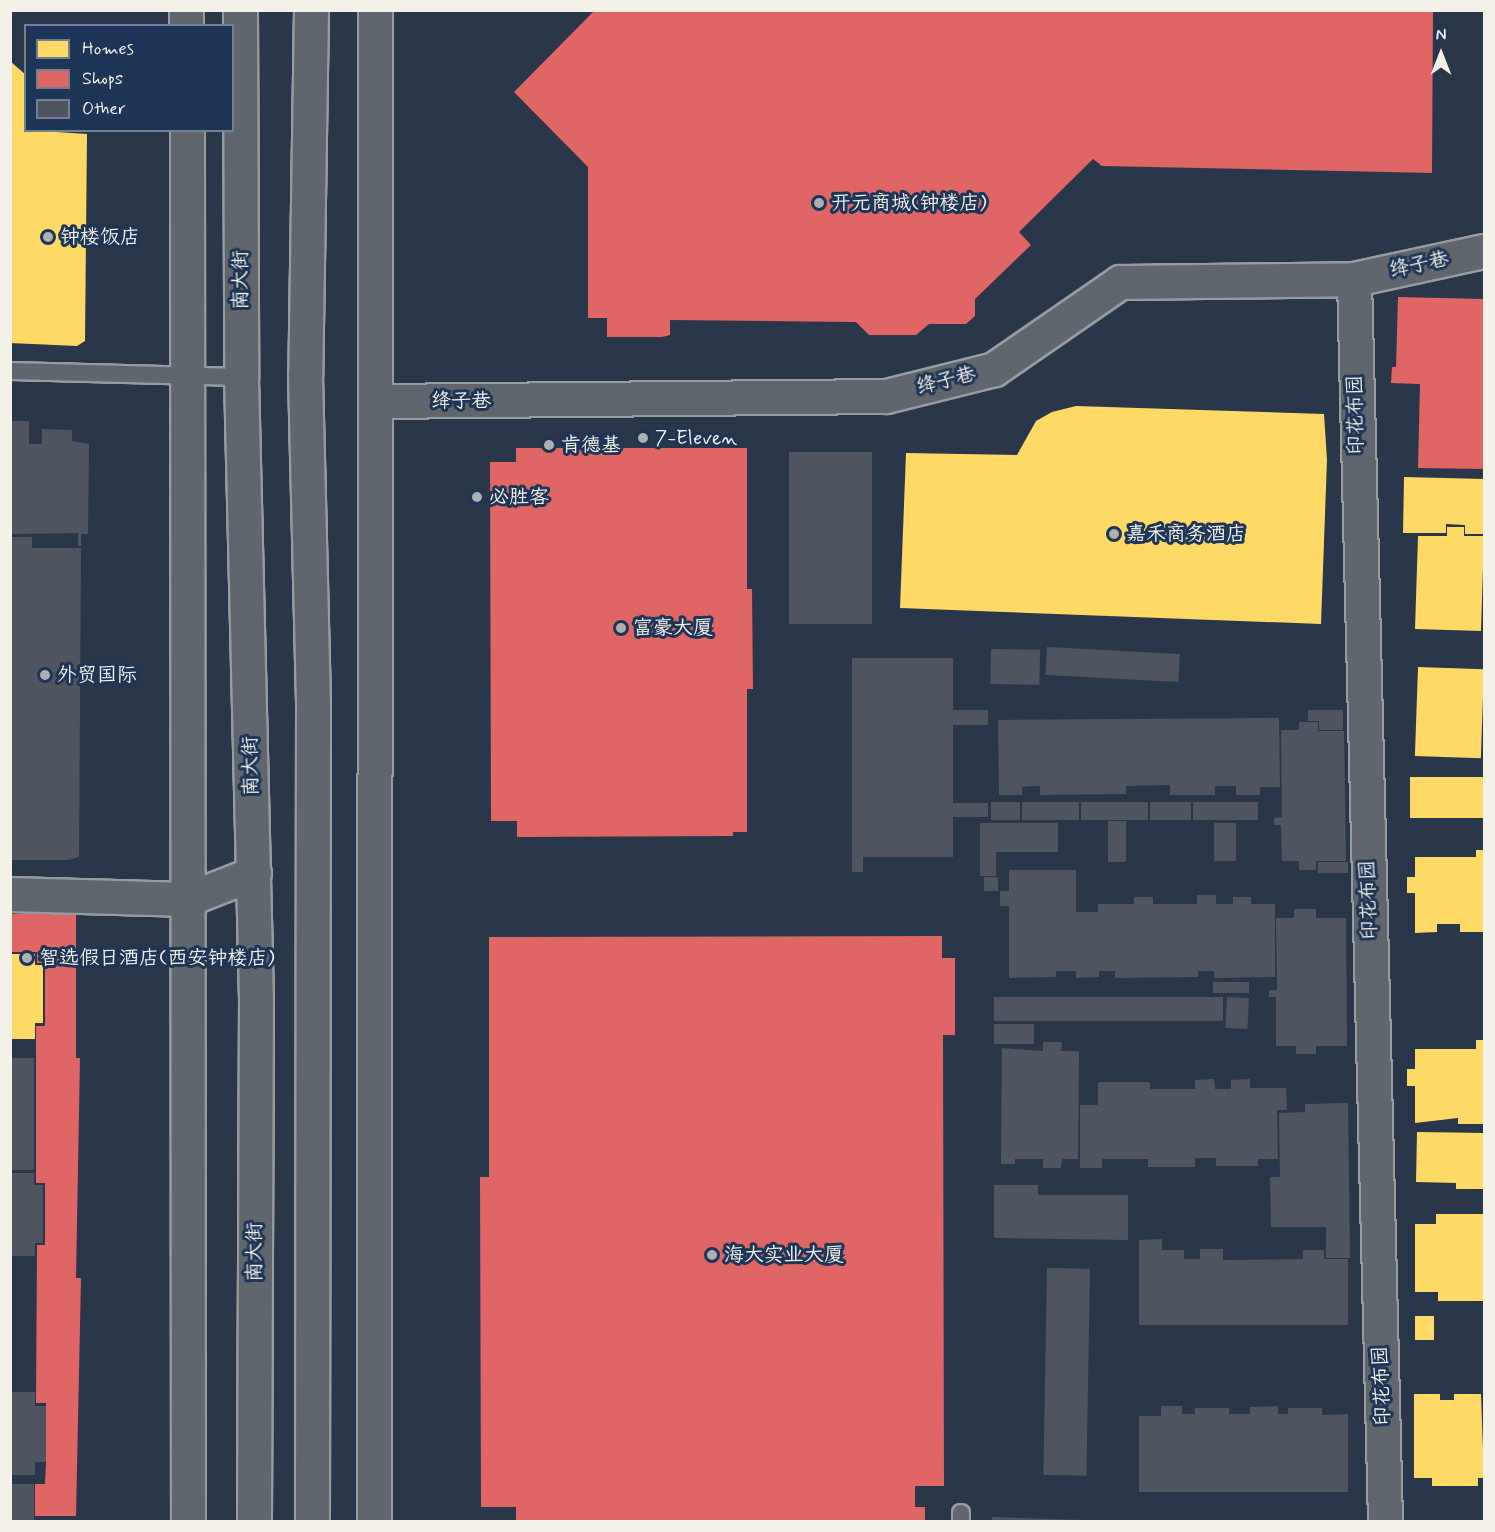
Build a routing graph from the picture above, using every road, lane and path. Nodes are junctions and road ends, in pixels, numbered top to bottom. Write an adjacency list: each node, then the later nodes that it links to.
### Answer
1 (240, 10): 8 (street, 南大街)
2 (311, 10): 16 (street)
3 (375, 10): 10 (street)
4 (187, 132): 9 (street)
5 (1485, 250): 6 (street, 绛子巷)
6 (1354, 279): 10 (street, 绛子巷); 18 (street, 印花布园)
7 (10, 371): 9 (lane)
8 (241, 376): 9 (lane); 11 (street, 南大街)
9 (187, 377): 13 (street)
10 (376, 401): 17 (street)
11 (254, 873): 13 (street); 15 (street, 南大街)
12 (10, 894): 13 (street)
13 (188, 899): 14 (street)
14 (188, 1521)
15 (254, 1521)
16 (312, 1521)
17 (374, 1521)
18 (1385, 1521)

